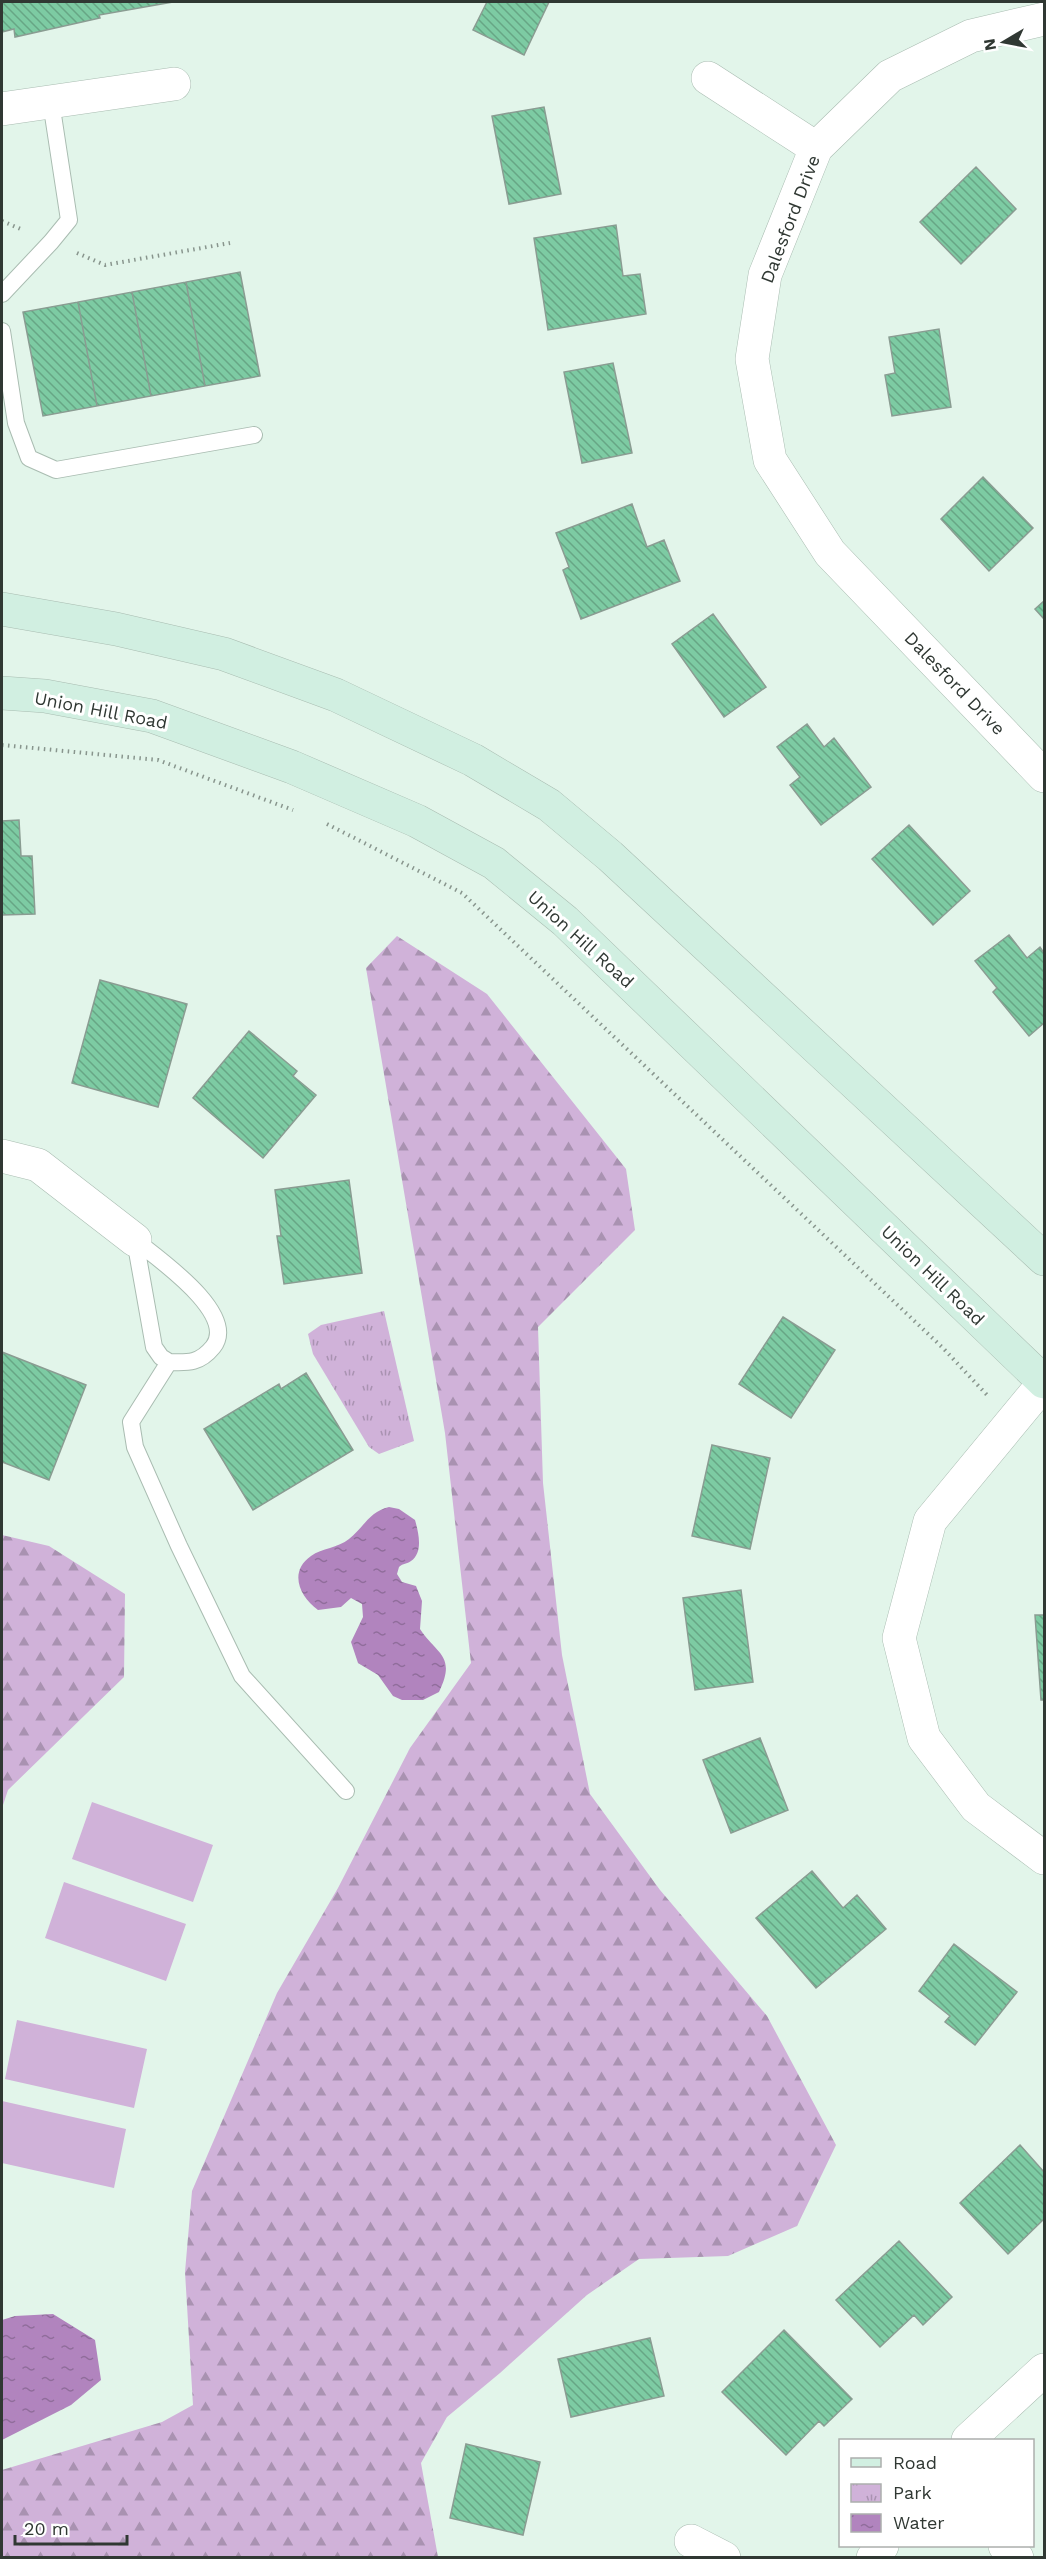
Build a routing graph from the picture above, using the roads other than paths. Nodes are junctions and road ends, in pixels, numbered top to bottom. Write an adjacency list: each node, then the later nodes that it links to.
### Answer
1 (1044, 18): 6 (street, Dalesford Drive)
2 (708, 78): 6 (street)
3 (174, 84): 4 (street)
4 (51, 102): 5 (street); 7 (lane)
5 (2, 109)
6 (816, 148): 12 (street, Dalesford Drive)
7 (2, 294)
8 (2, 337): 9 (lane)
9 (254, 435)
10 (2, 609): 15 (street)
11 (2, 693): 17 (street, Union Hill Road)
12 (1044, 776)
13 (2, 1156): 14 (street)
14 (135, 1240): 16 (lane); 16 (lane)
15 (1044, 1259)
16 (169, 1362): 18 (lane)
17 (1044, 1383): 19 (street)
18 (346, 1791)
19 (1044, 1858)
20 (1044, 2370): 21 (street)
21 (969, 2439)
22 (691, 2541): 24 (street)
23 (1006, 2547): 25 (street)
24 (724, 2558)
25 (1017, 2558)

